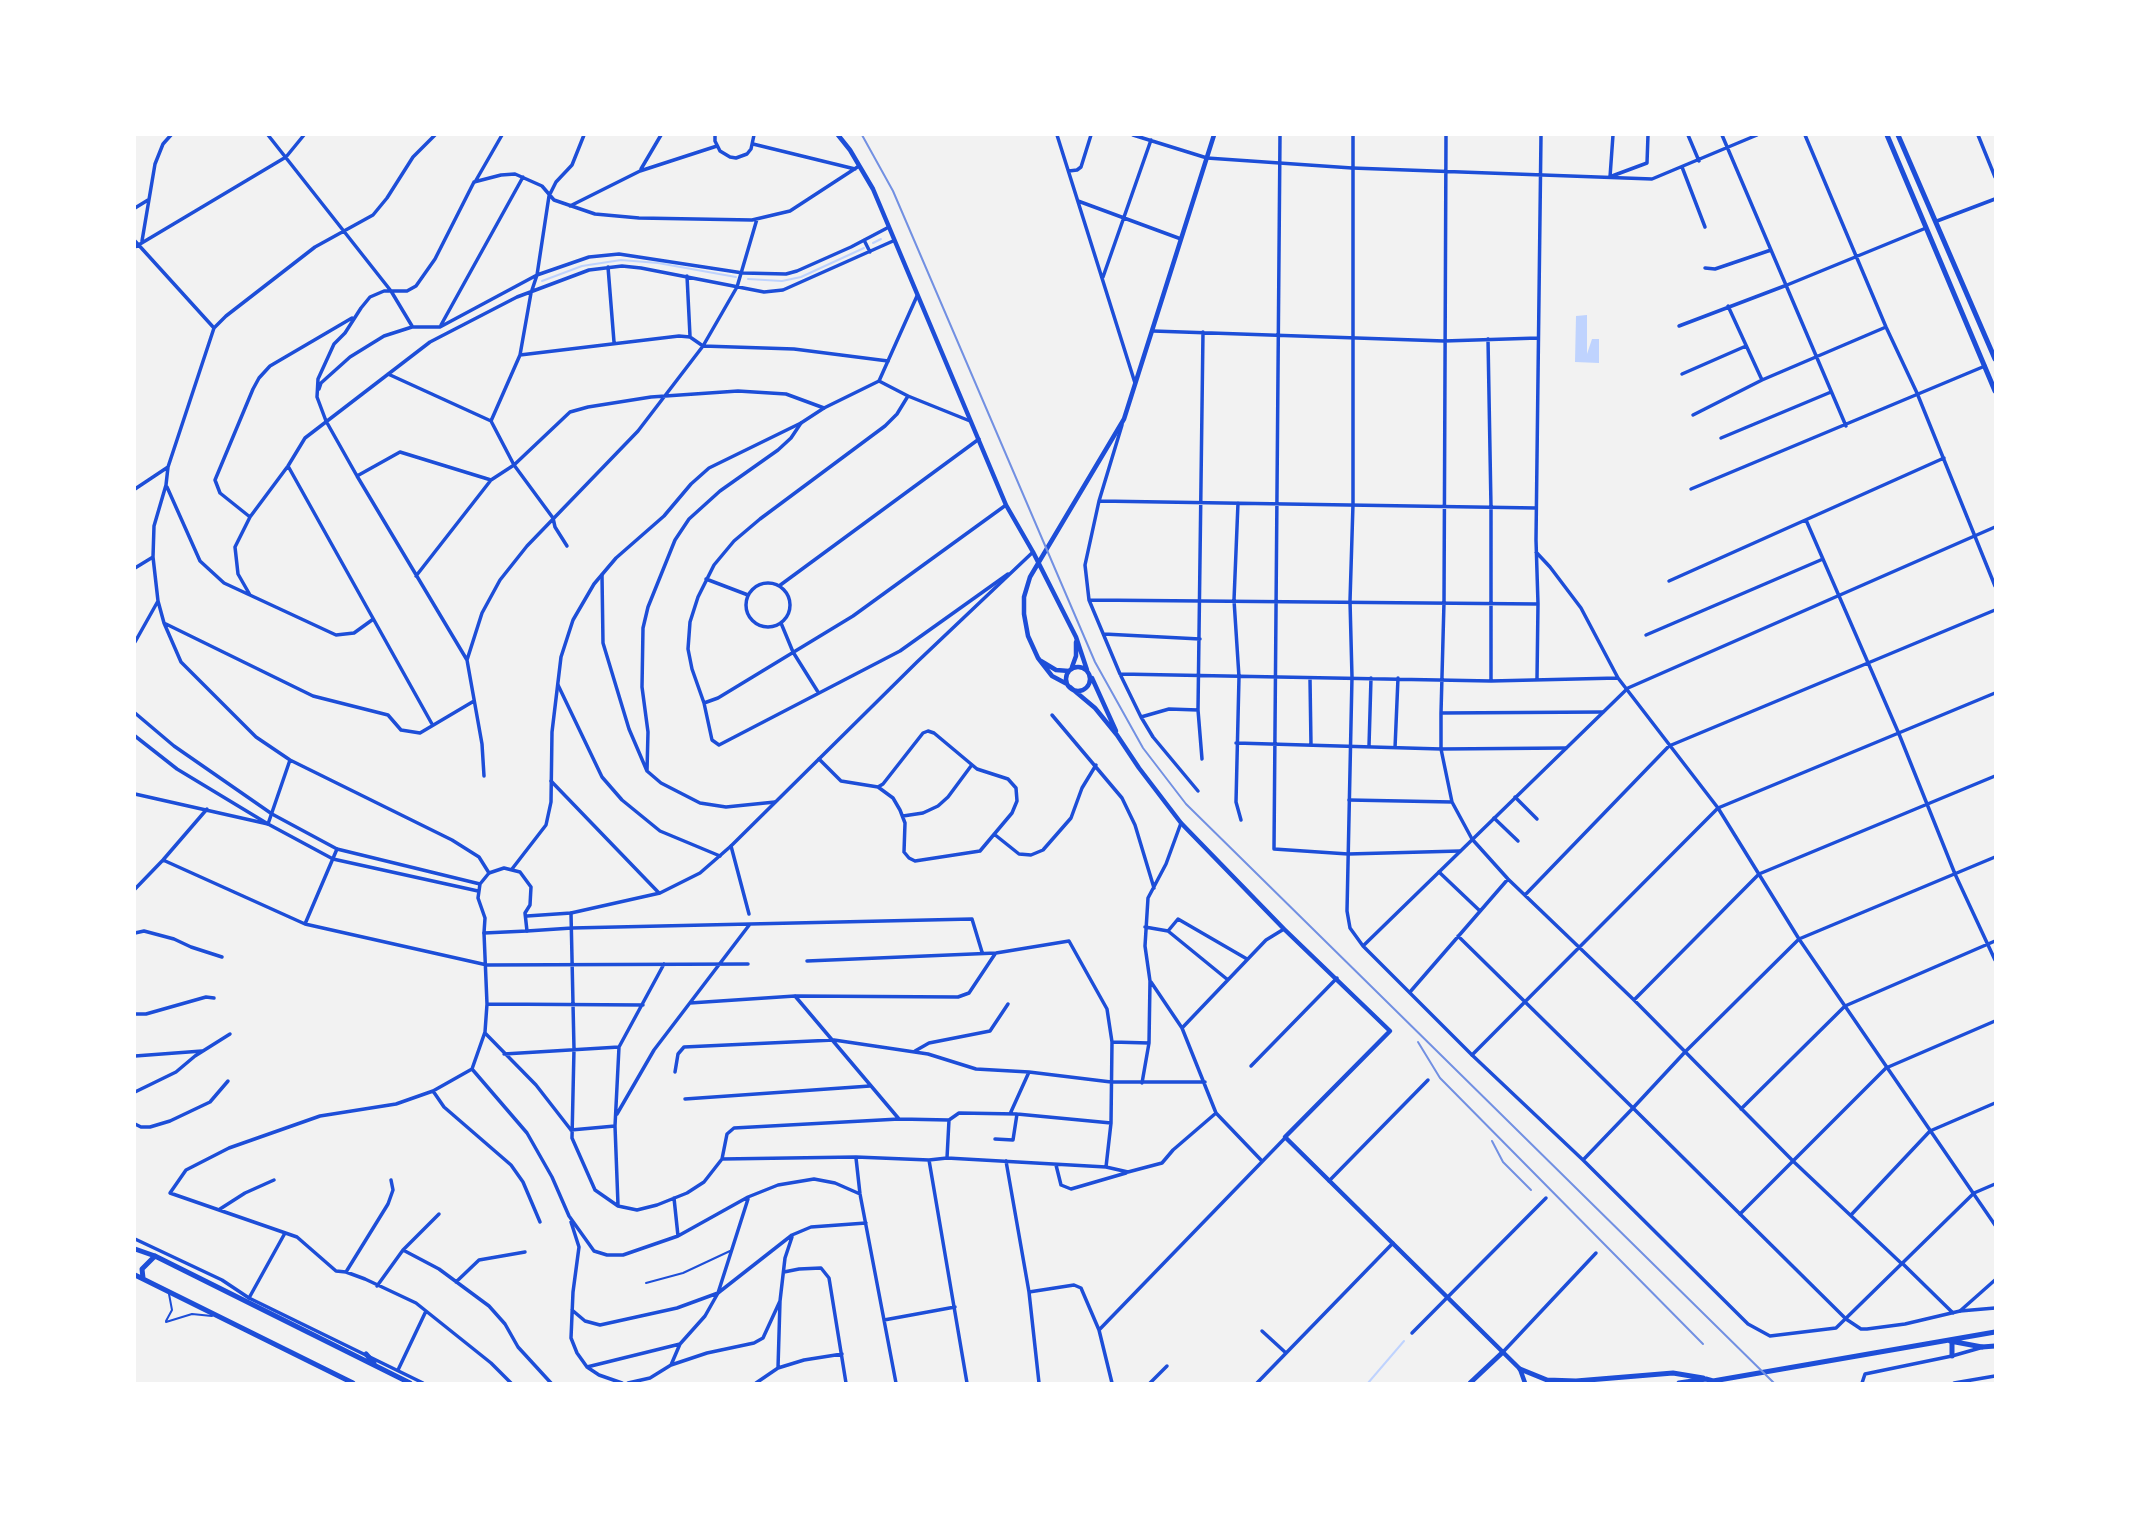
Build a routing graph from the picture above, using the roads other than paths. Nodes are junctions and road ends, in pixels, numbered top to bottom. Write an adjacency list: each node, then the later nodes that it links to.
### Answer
1 (171, 135): 49 (street)
2 (268, 135): 32 (street)
3 (304, 135): 32 (street)
4 (435, 135): 59 (street)
5 (502, 135): 46 (street)
6 (584, 135): 47 (street)
7 (661, 135): 39 (street)
8 (715, 135): 30 (street)
9 (754, 135): 29 (street)
10 (838, 135): 36 (main road)
11 (1057, 135): 40 (street)
12 (1091, 135): 40 (street)
13 (1133, 135): 28 (street)
14 (1214, 135): 33 (main road)
15 (1280, 135): 35 (street)
16 (1353, 135): 37 (street)
17 (1446, 135): 41 (street)
18 (1541, 135): 42 (street)
19 (1613, 135): 44 (street)
20 (1648, 135): 44 (street)
21 (1688, 135): 34 (street)
22 (1722, 135): 31 (street)
23 (1757, 135): 31 (street)
24 (1805, 135): 66 (street)
25 (1887, 135): 58 (main road)
26 (1898, 135): 55 (main road)
27 (1978, 135): 45 (street)
28 (1151, 140): 33 (street); 53 (street)
29 (753, 144): 30 (street); 36 (street)
30 (717, 146): 39 (street)
31 (1726, 147): 34 (street); 64 (street)
32 (286, 158): 59 (street); 63 (street)
33 (1207, 158): 35 (street); 60 (main road)
34 (1699, 160): 38 (street)
35 (1280, 162): 37 (street); 87 (street)
36 (858, 167): 54 (street); 57 (main road)
37 (1352, 167): 41 (street); 89 (street)
38 (1682, 167): 44 (street); 56 (street)
39 (640, 171): 51 (street)
40 (1069, 171): 50 (street)
41 (1446, 171): 42 (street); 92 (street)
42 (1539, 175): 44 (street); 90 (street)
43 (523, 177): 46 (street); 47 (street); 82 (street)
44 (1610, 177)
45 (1995, 177)
46 (474, 182): 75 (street)
47 (549, 196): 51 (street); 70 (street)
48 (1995, 199): 55 (street)
49 (148, 200): 52 (street); 63 (street)
50 (1078, 201): 53 (street); 72 (street)
51 (570, 206): 54 (street)
52 (135, 208)
53 (1123, 218): 60 (street); 72 (street)
54 (757, 219): 69 (street)
55 (1937, 221): 98 (main road)
56 (1705, 226)
57 (889, 227): 61 (street); 62 (main road)
58 (1926, 228): 66 (street); 100 (main road)
59 (343, 231): 75 (street); 84 (street)
60 (1181, 239): 85 (main road)
61 (864, 240): 65 (street); 69 (street)
62 (893, 241): 65 (street); 77 (main road)
63 (138, 243): 84 (street)
64 (1771, 250): 68 (street); 73 (street)
65 (870, 252): 74 (street)
66 (1858, 257): 73 (street); 83 (street)
67 (608, 267): 71 (street); 76 (street); 93 (street)
68 (1705, 268)
69 (743, 273): 70 (street); 74 (street)
70 (537, 275): 76 (street); 82 (street)
71 (687, 276): 74 (street); 88 (street)
72 (1102, 278): 105 (street)
73 (1787, 285): 78 (street); 97 (street)
74 (737, 287): 94 (street)
75 (391, 291): 79 (street); 81 (street)
76 (531, 293): 96 (street); 101 (street)
77 (919, 293): 99 (street); 117 (main road)
78 (1728, 306): 80 (street); 95 (street)
79 (355, 316): 111 (street); 140 (street)
80 (1679, 326)
81 (412, 327): 82 (street); 111 (street)
82 (440, 327)
83 (1886, 327): 97 (street); 108 (street)
84 (214, 328): 125 (street)
85 (1153, 331): 86 (street); 105 (main road)
86 (1203, 332): 87 (street); 132 (street)
87 (1279, 336): 89 (street); 134 (street)
88 (690, 337): 93 (street); 94 (street)
89 (1354, 338): 92 (street); 135 (street)
90 (1538, 338): 91 (street); 139 (street)
91 (1488, 339): 92 (street); 138 (street)
92 (1444, 341): 137 (street)
93 (615, 342): 96 (street)
94 (704, 345): 99 (street); 109 (street)
95 (1746, 346): 102 (street); 103 (street)
96 (520, 355): 116 (street)
97 (1816, 358): 103 (street); 106 (street)
98 (1995, 359)
99 (888, 361): 104 (street)
100 (1985, 366): 107 (main road); 108 (street)
101 (388, 374): 115 (street); 116 (street)
102 (1682, 374)
103 (1762, 380): 113 (street)
104 (879, 381): 110 (street); 112 (street)
105 (1135, 383): 114 (main road)
106 (1831, 391): 119 (street); 120 (street)
107 (1995, 391)
108 (1917, 393): 119 (street); 122 (street)
109 (667, 395): 112 (street); 123 (street); 141 (street)
110 (908, 396): 117 (street); 154 (street)
111 (317, 397): 115 (street)
112 (824, 408): 118 (street)
113 (1693, 415)
114 (1124, 419): 131 (street); 180 (main road)
115 (326, 421): 124 (street); 126 (street)
116 (491, 421): 123 (street)
117 (972, 422): 121 (main road)
118 (800, 423): 152 (street); 228 (street)
119 (1846, 426): 130 (street)
120 (1721, 438)
121 (979, 439): 136 (main road); 156 (street)
122 (1944, 457): 142 (street); 144 (street)
123 (514, 465): 127 (street); 141 (street)
124 (288, 466): 140 (street); 171 (street)
125 (168, 467): 128 (street); 129 (street)
126 (357, 476): 127 (street); 153 (street)
127 (491, 480): 153 (street)
128 (166, 485): 148 (street); 159 (street)
129 (135, 489)
130 (1691, 489)
131 (1099, 502): 132 (street); 161 (street)
132 (1200, 503): 133 (street); 162 (street)
133 (1238, 503): 134 (street); 163 (street)
134 (1275, 504): 135 (street); 165 (street)
135 (1353, 504): 137 (street); 166 (street)
136 (1006, 505): 146 (main road); 179 (street)
137 (1443, 506): 138 (street); 167 (street)
138 (1491, 507): 139 (street); 168 (street)
139 (1536, 508): 147 (street)
140 (250, 517): 159 (street)
141 (553, 518): 145 (street); 181 (street)
142 (1806, 520): 149 (street); 155 (street)
143 (1995, 527): 144 (street)
144 (1975, 535): 157 (street); 158 (street)
145 (566, 546)
146 (1033, 552): 151 (street); 176 (main road)
147 (1536, 552): 169 (street); 192 (street)
148 (153, 557): 150 (street); 164 (street)
149 (1823, 559): 158 (street); 175 (street)
150 (135, 568)
151 (1016, 568): 200 (street); 223 (street)
152 (601, 575): 197 (street); 228 (street)
153 (416, 576): 181 (street)
154 (706, 579): 160 (street); 203 (street)
155 (1669, 581)
156 (779, 586): 160 (street); 173 (street)
157 (1995, 586)
158 (1840, 594): 182 (street); 199 (street)
159 (250, 595): 171 (street)
160 (748, 595): 173 (street)
161 (1089, 600): 162 (street); 174 (street)
162 (1200, 600): 163 (street); 177 (street)
163 (1234, 600): 165 (street); 188 (street)
164 (158, 601): 172 (street); 178 (street)
165 (1275, 601): 166 (street); 186 (street)
166 (1350, 601): 167 (street); 189 (street)
167 (1444, 603): 168 (street); 194 (street)
168 (1492, 604): 169 (street); 196 (street)
169 (1538, 604): 195 (street)
170 (1995, 610): 182 (street)
171 (373, 620): 210 (street)
172 (164, 623): 210 (street); 225 (street)
173 (781, 623): 179 (street)
174 (1104, 634): 177 (street); 185 (street)
175 (1646, 635)
176 (1076, 637): 183 (main road); 184 (main road)
177 (1200, 639): 187 (street)
178 (135, 642)
179 (793, 652): 200 (street); 203 (street)
180 (1038, 658): 183 (main road); 198 (main road)
181 (467, 660): 202 (street)
182 (1868, 662): 211 (street); 218 (street)
183 (1071, 670): 184 (main road); 198 (main road)
184 (1088, 672): 198 (main road); 212 (main road)
185 (1120, 674): 187 (street); 209 (street)
186 (1275, 676): 188 (street); 193 (street); 215 (street)
187 (1199, 677): 188 (street); 204 (street)
188 (1238, 677): 214 (street)
189 (1352, 677): 190 (street); 193 (street); 217 (street)
190 (1371, 678): 191 (street); 219 (street)
191 (1398, 678): 194 (street); 220 (street)
192 (1618, 678): 195 (street); 199 (street)
193 (1310, 679): 216 (street)
194 (1441, 679): 196 (street); 207 (street)
195 (1537, 679): 196 (street)
196 (1491, 681)
197 (557, 683): 231 (street); 256 (street)
198 (1069, 686): 212 (main road)
199 (1628, 688): 205 (street); 218 (street)
200 (818, 693): 203 (street)
201 (1995, 693): 211 (street)
202 (474, 701): 210 (street); 229 (street)
203 (704, 703)
204 (1198, 710): 209 (street); 224 (street)
205 (1603, 712): 207 (street); 221 (street)
206 (135, 713): 242 (street)
207 (1441, 713): 222 (street)
208 (1052, 715): 227 (street)
209 (1142, 717): 233 (street)
210 (432, 724)
211 (1899, 734): 239 (street); 240 (street)
212 (1117, 735): 247 (main road)
213 (135, 736): 248 (street)
214 (1236, 743): 215 (street); 246 (street)
215 (1275, 744): 216 (street); 255 (street)
216 (1311, 745): 217 (street)
217 (1351, 746): 219 (street); 236 (street)
218 (1670, 746): 240 (street); 271 (street)
219 (1369, 747): 220 (street)
220 (1395, 748): 222 (street)
221 (1566, 748): 222 (street); 235 (street)
222 (1441, 749): 238 (street)
223 (819, 758): 232 (street); 237 (street)
224 (1202, 759)
225 (290, 760): 242 (street); 262 (street)
226 (972, 765): 232 (street); 243 (street); 249 (street)
227 (1096, 765): 249 (street); 267 (street)
228 (647, 771): 237 (street)
229 (484, 776)
230 (1995, 776): 239 (street)
231 (551, 780): 260 (street); 270 (street)
232 (878, 787): 243 (street)
233 (1198, 791)
234 (135, 794): 241 (street)
235 (1515, 797): 244 (street); 245 (street)
236 (1349, 800): 238 (street); 255 (street)
237 (775, 802): 252 (street)
238 (1452, 802): 250 (street)
239 (1929, 805): 263 (street); 264 (street)
240 (1717, 808): 263 (street); 290 (street)
241 (207, 809): 248 (street); 259 (street)
242 (272, 814): 248 (street); 253 (street)
243 (903, 816): 249 (street)
244 (1494, 818): 250 (street); 251 (street)
245 (1537, 819)
246 (1241, 820)
247 (1181, 822): 267 (street); 280 (main road)
248 (268, 824): 258 (street)
249 (994, 834)
250 (1472, 839): 254 (street); 265 (street)
251 (1518, 841)
252 (732, 846): 256 (street); 274 (street)
253 (337, 849): 258 (street); 266 (street)
254 (1460, 851): 255 (street); 261 (street)
255 (1348, 854): 289 (street)
256 (720, 856): 270 (street)
257 (1995, 856): 264 (street)
258 (333, 859): 269 (street); 276 (street)
259 (163, 860): 268 (street); 276 (street)
260 (512, 869): 262 (street); 275 (street)
261 (1439, 872): 272 (street); 289 (street)
262 (489, 873): 266 (street)
263 (1759, 874): 286 (street); 308 (street)
264 (1955, 874): 286 (street); 288 (street)
265 (1508, 879): 271 (street); 272 (street)
266 (480, 884): 269 (street)
267 (1154, 888): 278 (street)
268 (135, 889)
269 (478, 891): 284 (street)
270 (660, 894): 273 (street)
271 (1525, 895): 290 (street)
272 (1480, 911): 285 (street)
273 (571, 913): 275 (street); 279 (street)
274 (749, 914)
275 (527, 916): 281 (street)
276 (304, 924): 300 (street)
277 (750, 925): 279 (street); 291 (street); 297 (street)
278 (1145, 927): 282 (street); 304 (street)
279 (572, 928): 281 (street); 301 (street)
280 (1284, 929): 294 (street); 302 (main road)
281 (527, 931): 284 (street)
282 (1168, 931): 294 (street); 303 (street)
283 (135, 933): 293 (street)
284 (484, 933): 300 (street)
285 (1458, 936): 305 (street); 309 (street)
286 (1799, 939): 315 (street); 328 (street)
287 (1995, 941): 288 (street)
288 (1989, 944): 295 (street); 315 (street)
289 (1363, 946): 305 (street)
290 (1578, 946): 308 (street); 309 (street)
291 (982, 952): 292 (street); 296 (street)
292 (996, 953): 306 (street); 322 (street)
293 (222, 957)
294 (1248, 959): 303 (street)
295 (1995, 960)
296 (807, 961)
297 (720, 963): 298 (street); 299 (street); 310 (street)
298 (664, 964): 301 (street); 314 (street)
299 (748, 964)
300 (487, 965): 301 (street); 311 (street)
301 (571, 965): 312 (street)
302 (1337, 978): 332 (street); 360 (main road)
303 (1228, 980): 318 (street)
304 (1150, 981): 318 (street); 323 (street)
305 (1410, 992): 330 (street)
306 (795, 996): 310 (street); 321 (street)
307 (214, 998): 316 (street)
308 (1634, 1000): 328 (street)
309 (1525, 1002): 330 (street); 347 (street)
310 (690, 1003): 352 (street)
311 (487, 1004): 312 (street); 319 (street)
312 (572, 1004): 314 (street); 325 (street)
313 (1008, 1004): 327 (street)
314 (643, 1005): 324 (street)
315 (1846, 1006): 333 (street); 348 (street)
316 (135, 1014)
317 (1995, 1021): 333 (street)
318 (1182, 1028): 340 (street)
319 (485, 1032): 329 (street); 334 (street)
320 (230, 1034): 326 (street)
321 (834, 1040): 327 (street); 335 (street); 342 (street)
322 (1112, 1042): 323 (street); 339 (street)
323 (1149, 1043): 341 (street)
324 (620, 1047): 325 (street); 352 (street)
325 (574, 1049): 329 (street); 358 (street)
326 (204, 1051): 331 (street); 344 (street)
327 (913, 1052): 336 (street)
328 (1685, 1052): 347 (street); 348 (street)
329 (504, 1054): 358 (street)
330 (1472, 1055): 367 (street)
331 (135, 1056)
332 (1251, 1066)
333 (1886, 1068): 359 (street); 369 (street)
334 (472, 1069): 343 (street); 387 (street)
335 (675, 1072)
336 (1029, 1072): 339 (street); 350 (street)
337 (1428, 1080): 375 (street)
338 (228, 1081): 356 (street)
339 (1111, 1082): 341 (street); 355 (street)
340 (1205, 1082): 341 (street); 349 (street)
341 (1143, 1083)
342 (870, 1086): 345 (street); 353 (street)
343 (433, 1091): 383 (street); 388 (street)
344 (135, 1092)
345 (685, 1099)
346 (1995, 1103): 359 (street)
347 (1633, 1108): 367 (street); 385 (street)
348 (1741, 1109): 369 (street)
349 (1216, 1113): 366 (street); 372 (street)
350 (1010, 1114): 351 (street); 354 (street)
351 (1017, 1114): 355 (street); 361 (street)
352 (615, 1117): 357 (street)
353 (899, 1119): 354 (street); 364 (street)
354 (949, 1120): 363 (street)
355 (1111, 1123): 371 (street)
356 (135, 1124)
357 (615, 1126): 358 (street); 382 (street)
358 (572, 1130): 382 (street)
359 (1930, 1131): 378 (street); 386 (street)
360 (1285, 1137): 366 (street); 375 (main road)
361 (995, 1139)
362 (856, 1157): 364 (street); 365 (street); 377 (street)
363 (947, 1158): 365 (street); 368 (street)
364 (722, 1159): 380 (street)
365 (929, 1160): 418 (street)
366 (1261, 1160): 427 (street)
367 (1583, 1160): 424 (street)
368 (1006, 1161): 370 (street); 413 (street)
369 (1794, 1162): 385 (street); 386 (street)
370 (1056, 1165): 371 (street); 372 (street)
371 (1106, 1167): 372 (street)
372 (1128, 1172)
373 (274, 1180): 383 (street)
374 (391, 1180): 404 (street)
375 (1329, 1181): 395 (main road)
376 (1995, 1184): 378 (street)
377 (860, 1194): 379 (street); 389 (street)
378 (1974, 1194): 390 (street); 403 (street)
379 (748, 1197): 393 (street); 398 (street)
380 (674, 1198): 382 (street); 393 (street)
381 (1546, 1198): 416 (street)
382 (618, 1206)
383 (219, 1210): 391 (street)
384 (439, 1214): 397 (street)
385 (1740, 1214): 424 (street)
386 (1850, 1215): 403 (street)
387 (569, 1216): 393 (street); 420 (street)
388 (540, 1222)
389 (866, 1223): 392 (street); 425 (street)
390 (1995, 1224)
391 (285, 1233): 404 (street); 415 (street)
392 (793, 1235): 405 (street); 414 (street)
393 (678, 1236)
394 (135, 1239): 401 (street)
395 (1393, 1243): 416 (main road); 437 (street)
396 (135, 1249): 402 (main road)
397 (403, 1250): 409 (street); 411 (street)
398 (730, 1251): 410 (lane); 414 (street)
399 (525, 1252): 409 (street)
400 (1596, 1252): 436 (street)
401 (167, 1255): 402 (main road); 415 (street)
402 (158, 1258): 407 (main road); 443 (main road)
403 (1901, 1263): 423 (street); 424 (street)
404 (346, 1272): 411 (street)
405 (784, 1272): 417 (street); 439 (street)
406 (135, 1275): 407 (main road)
407 (144, 1279): 412 (main road)
408 (1995, 1280): 422 (street)
409 (456, 1282): 455 (street)
410 (646, 1283)
411 (377, 1286): 421 (street)
412 (168, 1290): 426 (main road); 426 (lane)
413 (1029, 1292): 427 (street); 462 (street)
414 (718, 1293): 420 (street); 433 (street)
415 (249, 1298): 438 (street)
416 (1449, 1298): 430 (street); 436 (main road)
417 (780, 1301): 441 (street); 445 (street)
418 (955, 1307): 425 (street); 461 (street)
419 (1995, 1308): 422 (street)
420 (572, 1310): 444 (street)
421 (426, 1311): 447 (street); 454 (street)
422 (1960, 1311): 423 (street)
423 (1953, 1313): 424 (street)
424 (1846, 1319)
425 (884, 1320): 460 (street)
426 (232, 1323): 451 (main road)
427 (1099, 1330): 463 (street)
428 (1262, 1331): 437 (street)
429 (1995, 1332): 431 (main road)
430 (1412, 1334)
431 (1943, 1340): 432 (main road); 449 (main road)
432 (1952, 1341): 435 (main road); 440 (main road)
433 (680, 1344): 441 (street); 444 (street)
434 (1995, 1346): 435 (main road)
435 (1982, 1347): 440 (street)
436 (1503, 1352): 446 (main road); 466 (main road)
437 (1286, 1353): 465 (street)
438 (366, 1354): 443 (main road); 447 (street)
439 (842, 1354): 445 (street); 459 (street)
440 (1952, 1356): 469 (street)
441 (671, 1365): 457 (street)
442 (1167, 1366): 464 (street)
443 (379, 1367): 452 (main road)
444 (587, 1367): 456 (street)
445 (778, 1368): 458 (street)
446 (1520, 1369): 450 (main road); 467 (main road)
447 (398, 1370): 453 (street)
448 (1995, 1376): 470 (street)
449 (1710, 1381): 450 (main road); 468 (main road)
450 (1545, 1382)
451 (353, 1383)
452 (408, 1383)
453 (423, 1383)
454 (511, 1383)
455 (551, 1383)
456 (622, 1383)
457 (628, 1383)
458 (756, 1383)
459 (846, 1383)
460 (896, 1383)
461 (967, 1383)
462 (1039, 1383)
463 (1112, 1383)
464 (1150, 1383)
465 (1257, 1383)
466 (1470, 1383)
467 (1525, 1383)
468 (1679, 1383)
469 (1862, 1383)
470 (1954, 1383)

